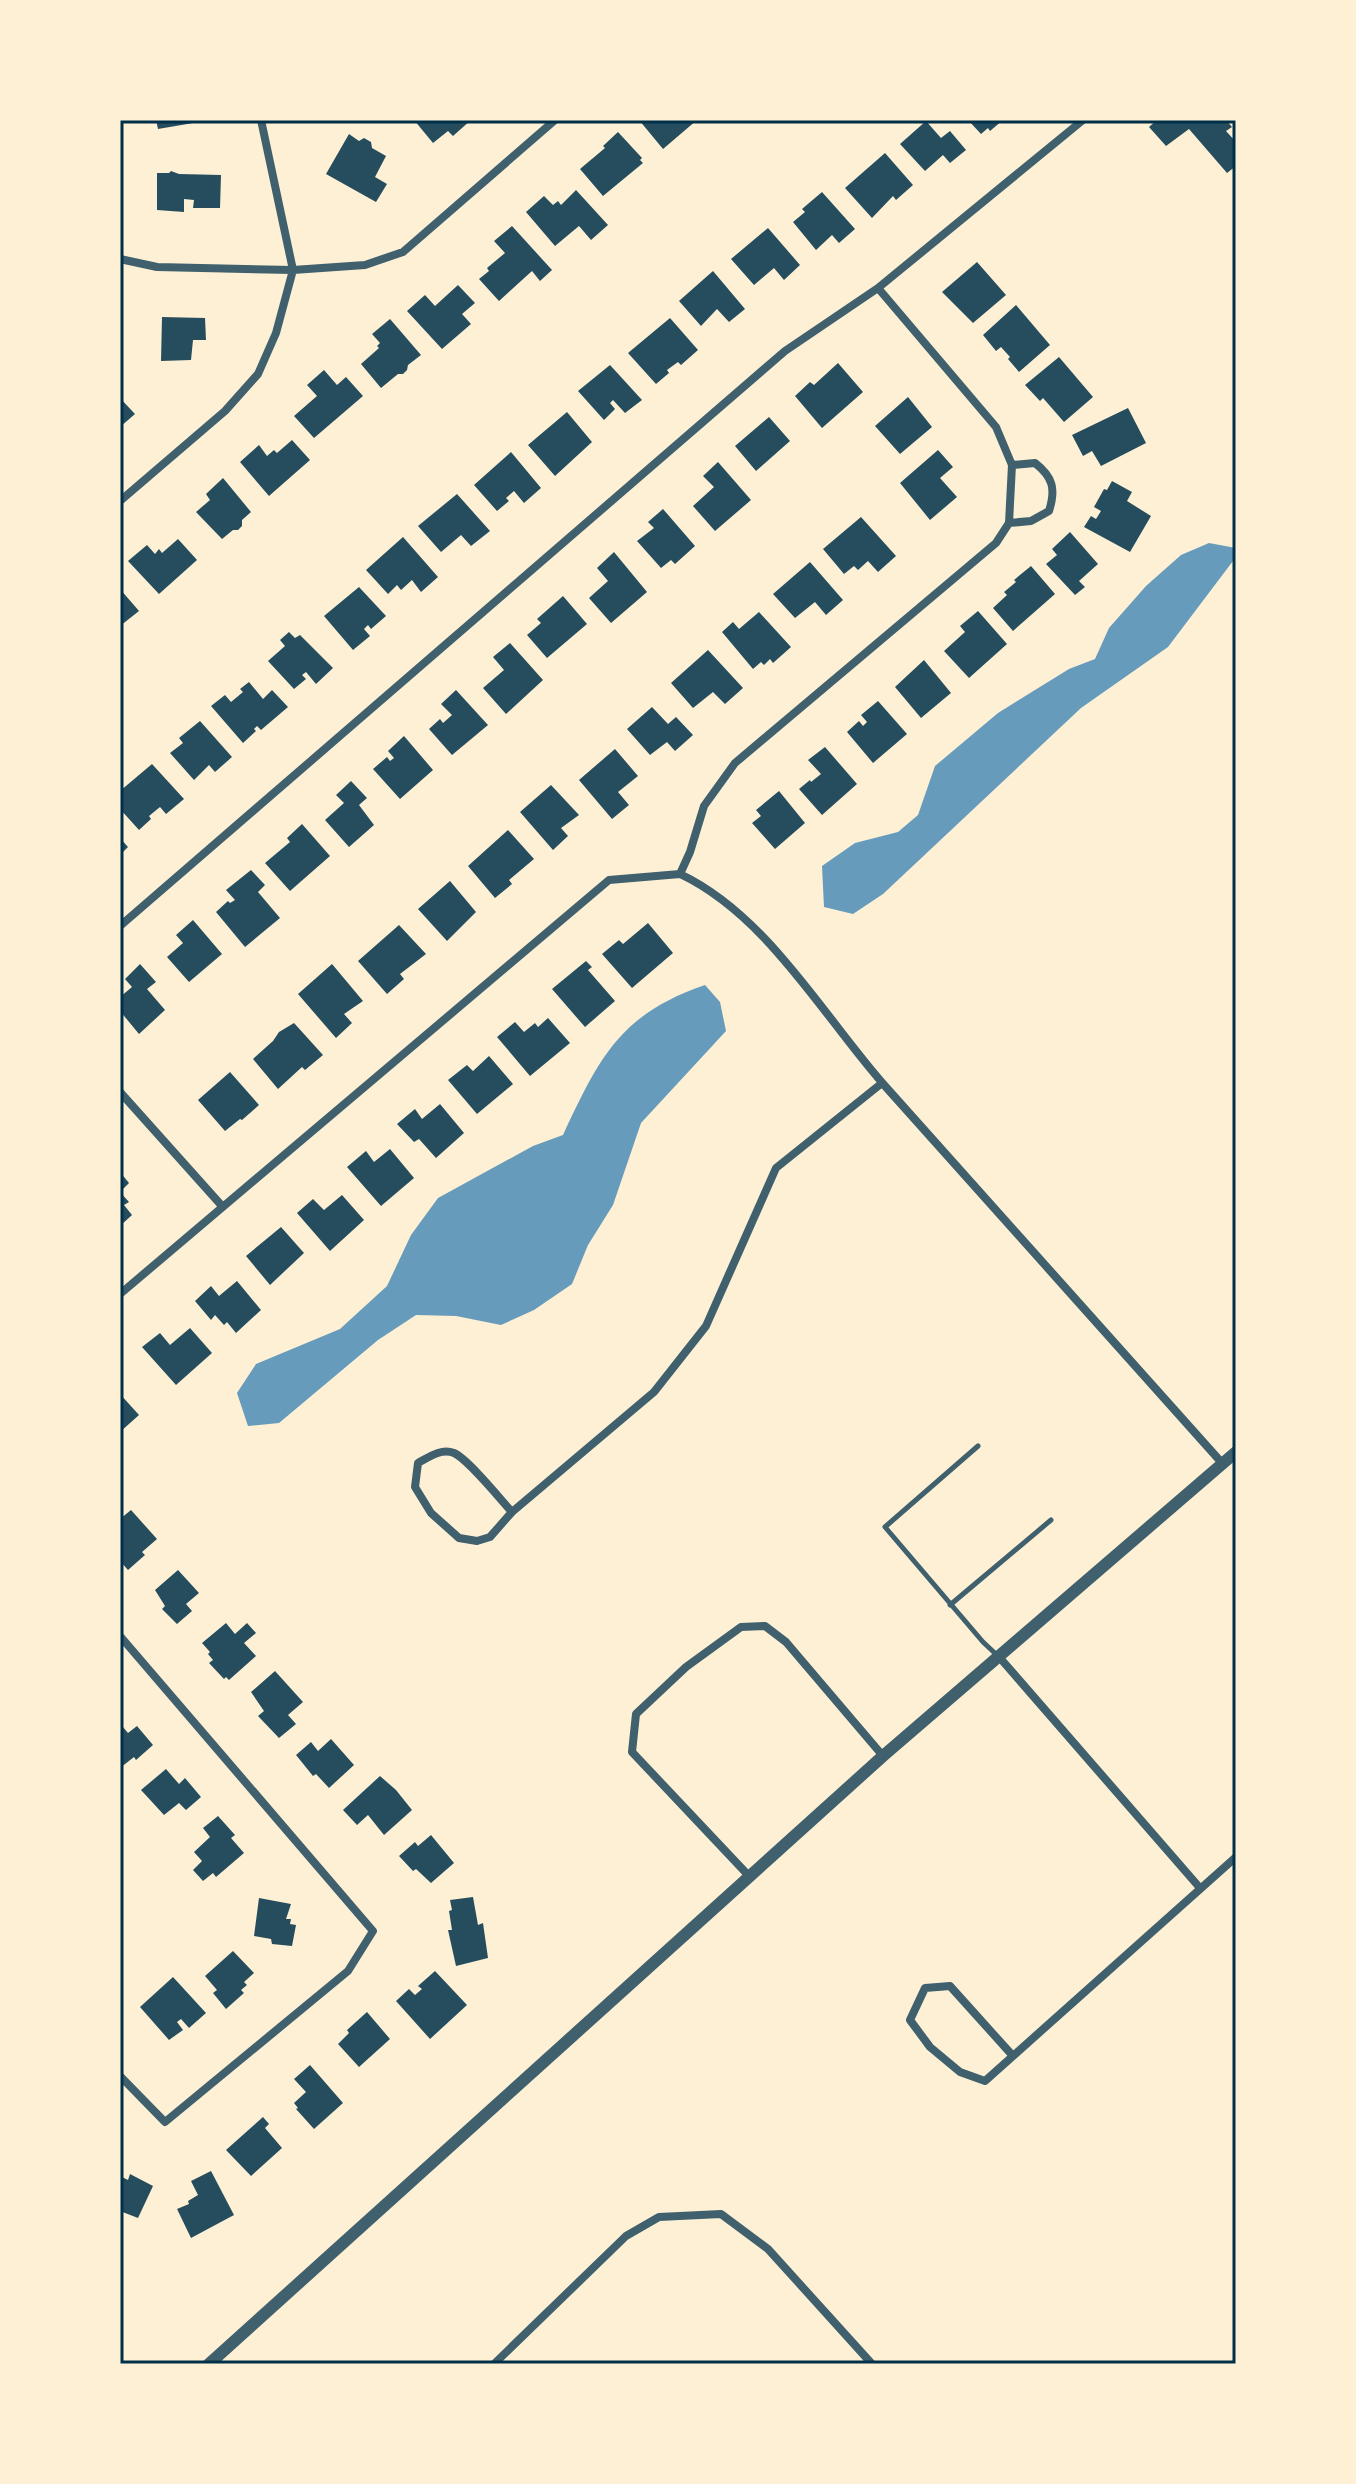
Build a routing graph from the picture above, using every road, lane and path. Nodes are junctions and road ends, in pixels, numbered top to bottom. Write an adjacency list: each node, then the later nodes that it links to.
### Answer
1 (261, 120): 5 (street)
2 (555, 120): 5 (street)
3 (1083, 120): 6 (street)
4 (120, 259): 5 (street)
5 (293, 270): 8 (street)
6 (878, 288): 7 (street); 11 (street)
7 (1012, 465): 9 (street); 9 (street)
8 (120, 501)
9 (1009, 523): 10 (street)
10 (680, 874): 12 (street); 14 (street)
11 (120, 926)
12 (882, 1083): 18 (street); 19 (street)
13 (120, 1092): 14 (street)
14 (222, 1206): 15 (street)
15 (120, 1294)
16 (978, 1446): 21 (lane)
17 (1236, 1452): 18 (street)
18 (1222, 1463): 23 (street)
19 (512, 1512): 19 (street)
20 (1051, 1520): 21 (lane)
21 (950, 1605): 23 (lane)
22 (120, 1636): 29 (street)
23 (1000, 1658): 24 (street); 27 (street)
24 (883, 1756): 26 (street); 26 (street)
25 (1236, 1857): 27 (street)
26 (749, 1876): 30 (street)
27 (1200, 1888): 28 (street)
28 (1013, 2056): 28 (street)
29 (120, 2076)
30 (209, 2364)
31 (494, 2364): 32 (street)
32 (872, 2364)

